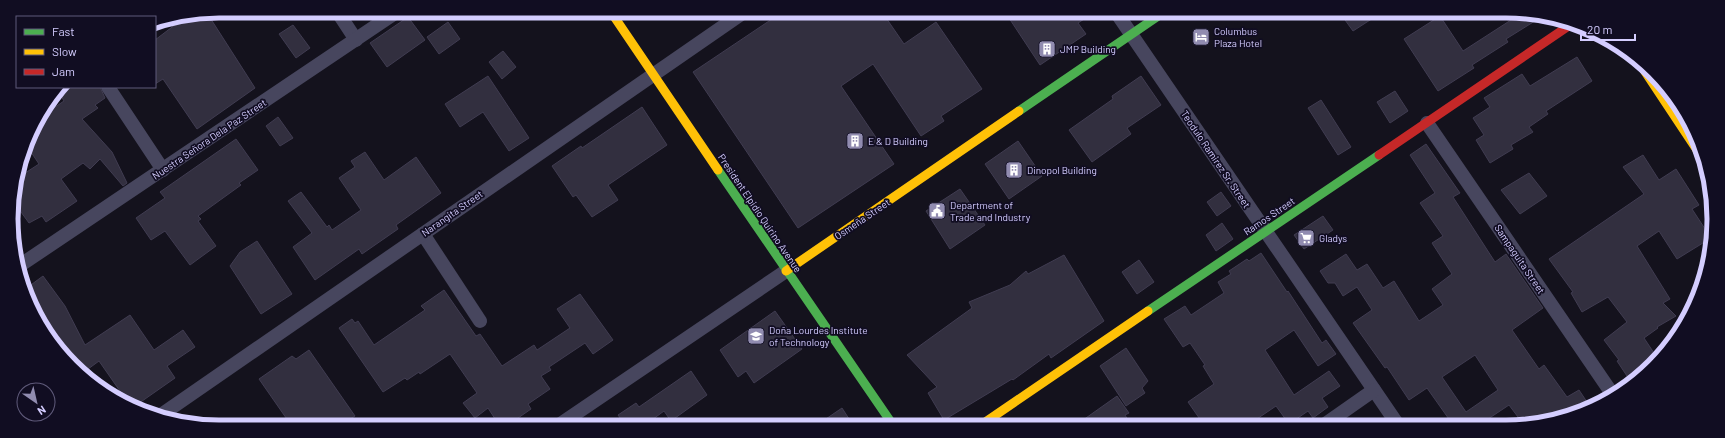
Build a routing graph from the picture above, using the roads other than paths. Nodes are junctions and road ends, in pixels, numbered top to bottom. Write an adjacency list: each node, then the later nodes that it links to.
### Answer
1 (341, 18): 9 (street)
2 (388, 18): 9 (street, Nuestra Señora Dela Paz Street)
3 (615, 18): 10 (street, President Elpidio Quirino Avenue)
4 (735, 18): 10 (street, Narangita Street)
5 (1120, 18): 8 (street, Teodulo Ramirez Sr. Street)
6 (1155, 18): 8 (street, Osmeña Street)
7 (1566, 28): 13 (street, Ramos Street)
8 (1131, 35): 16 (street, Teodulo Ramirez Sr. Street); 19 (street, Osmeña Street)
9 (356, 40): 15 (street, Nuestra Señora Dela Paz Street)
10 (653, 74): 17 (street, Narangita Street); 19 (street, President Elpidio Quirino Avenue)
11 (1650, 79): 14 (street)
12 (109, 88): 15 (street)
13 (1427, 122): 16 (street, Ramos Street); 22 (street, Sampaguita Street)
14 (1692, 143)
15 (163, 170): 18 (street, Nuestra Señora Dela Paz Street)
16 (1266, 232): 21 (street, Teodulo Ramirez Sr. Street); 26 (street, Ramos Street)
17 (423, 234): 20 (street); 23 (street, Narangita Street)
18 (23, 263)
19 (786, 271): 24 (street, Osmeña Street); 25 (street, President Elpidio Quirino Avenue)
20 (480, 321)
21 (1374, 390): 27 (street); 28 (street, Teodulo Ramirez Sr. Street)
22 (1610, 391)
23 (165, 412)
24 (566, 420)
25 (890, 420)
26 (989, 420)
27 (1331, 420)
28 (1395, 420)

